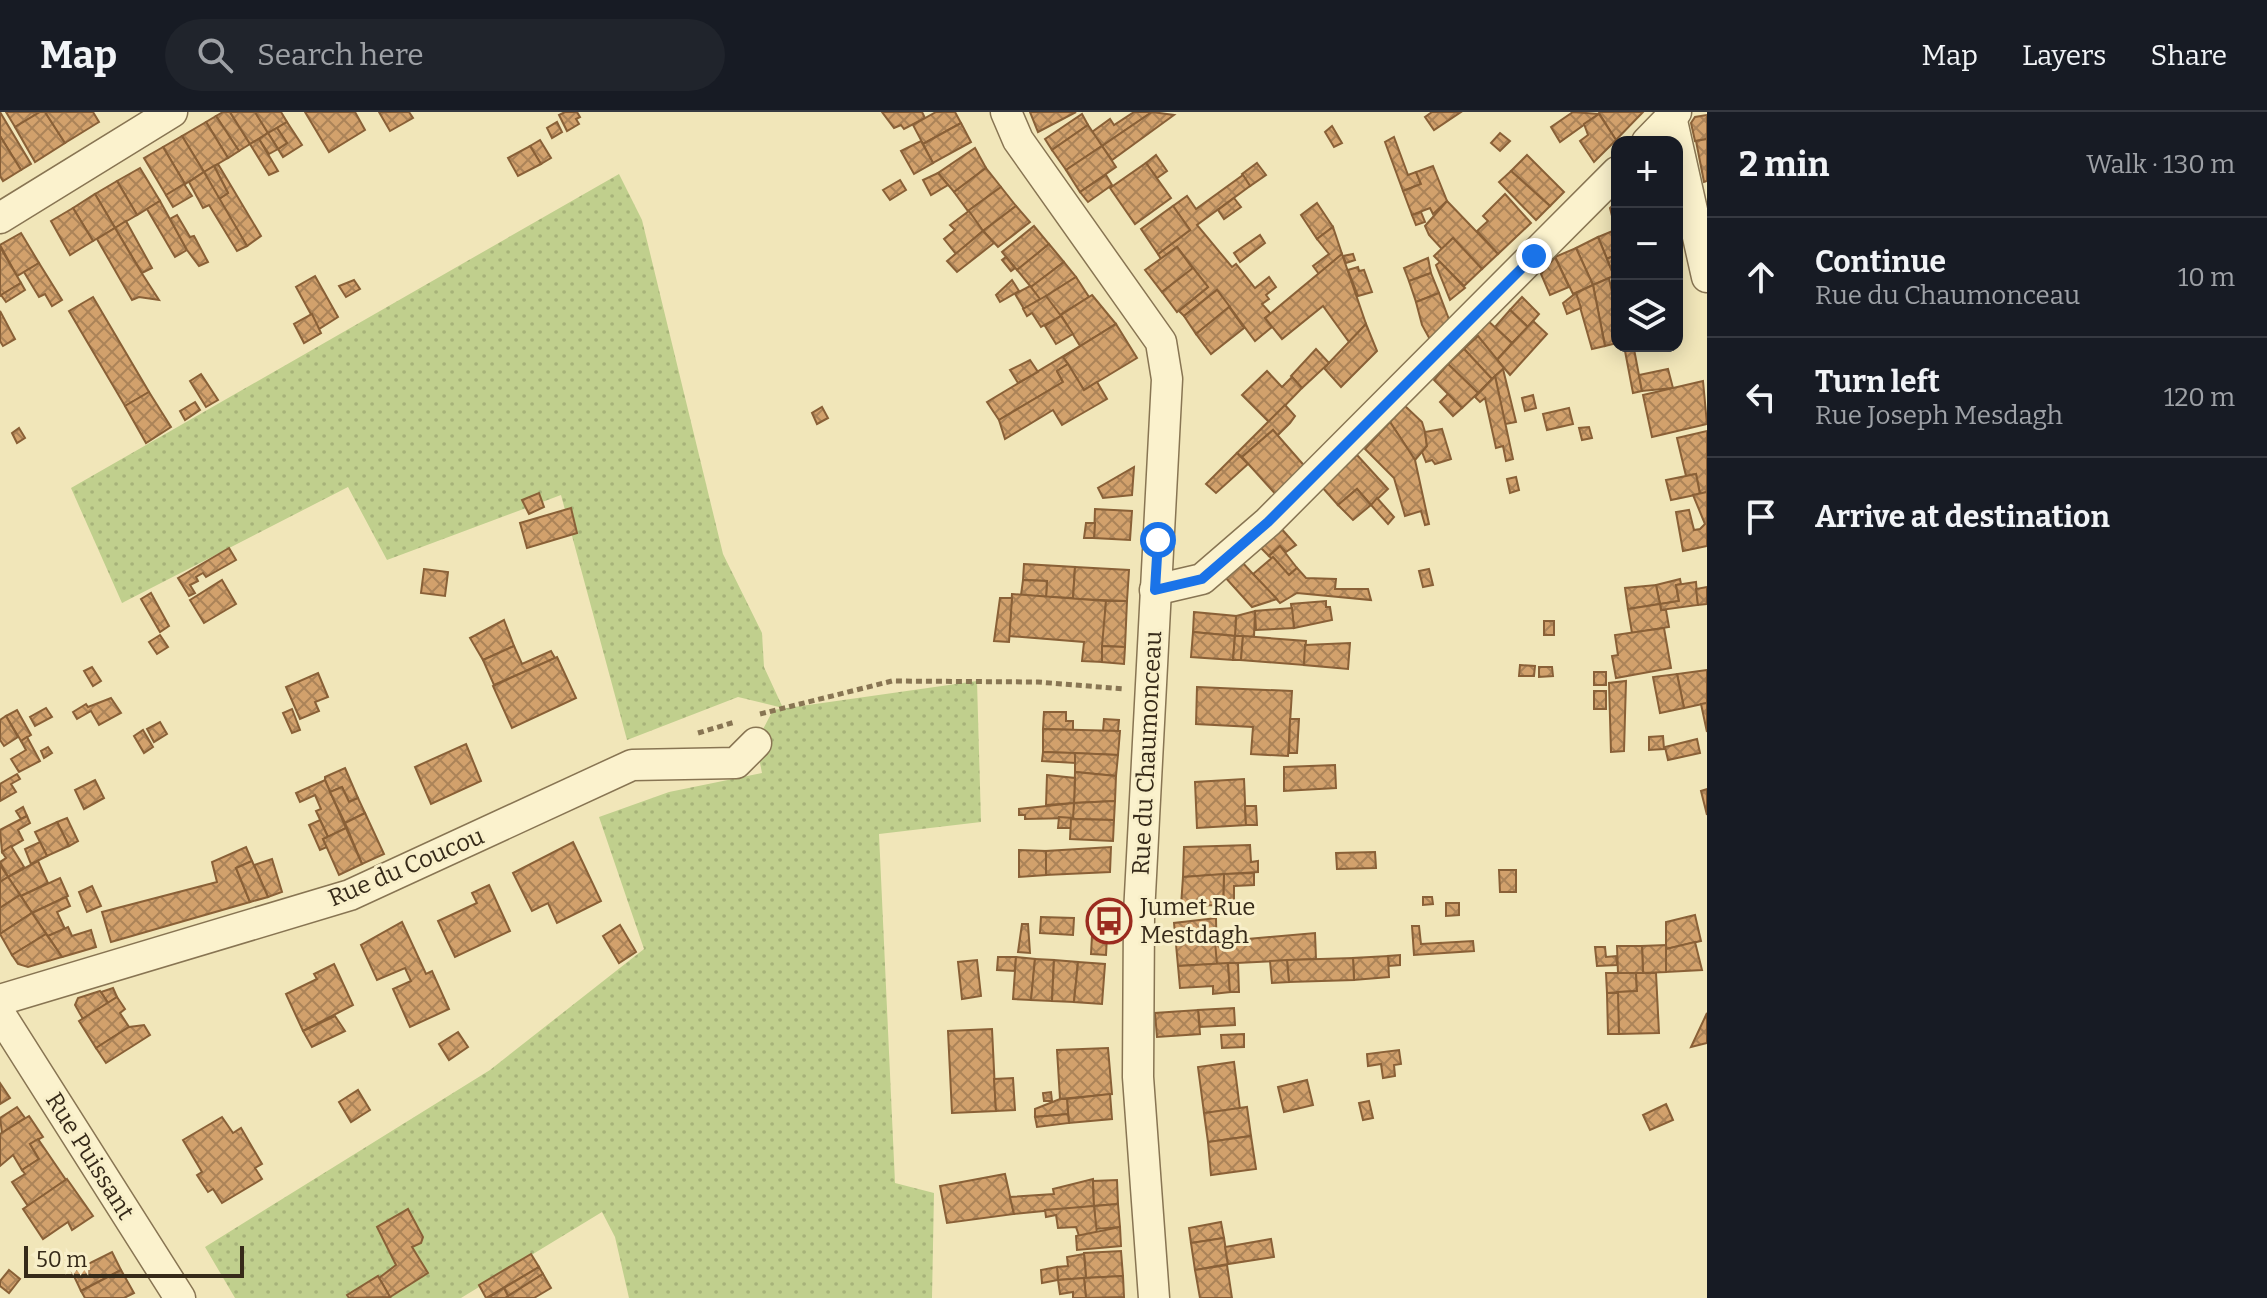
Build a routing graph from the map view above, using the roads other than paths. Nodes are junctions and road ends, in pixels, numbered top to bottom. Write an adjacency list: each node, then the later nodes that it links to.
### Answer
1 (172, 112): 6 (street)
2 (1006, 112): 8 (street, Rue du Chaumonceau)
3 (1673, 113): 4 (street); 7 (street)
4 (1652, 136)
5 (1611, 178): 8 (street)
6 (0, 218)
7 (1707, 277)
8 (1155, 590): 13 (street, Rue du Chaumonceau)
9 (753, 725): 10 (street, Rue du Coucou)
10 (0, 1000)
11 (0, 1014): 12 (street, Rue Puissant)
12 (180, 1298)
13 (1154, 1298)

